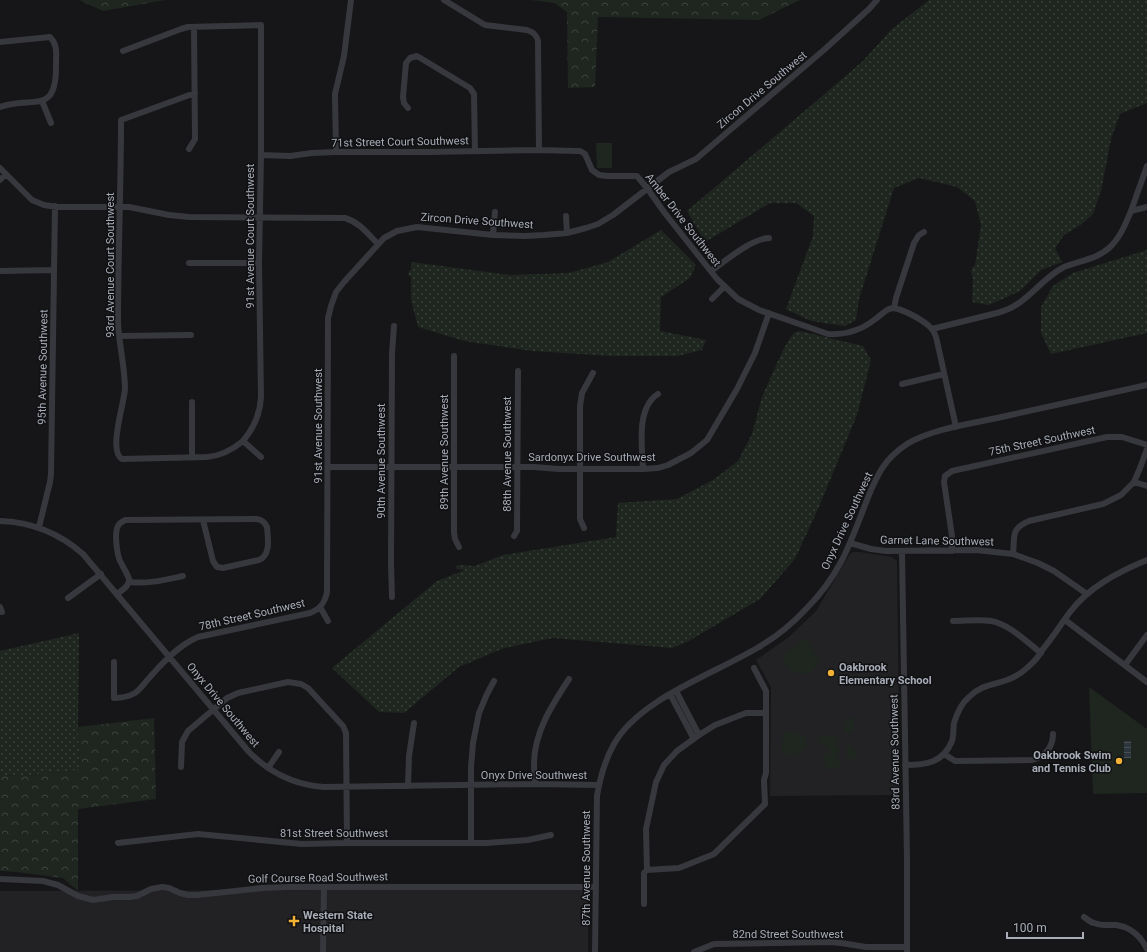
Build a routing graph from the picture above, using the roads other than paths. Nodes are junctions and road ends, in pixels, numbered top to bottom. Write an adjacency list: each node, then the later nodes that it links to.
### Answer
1 (351, 0): 15 (street)
2 (444, 0): 13 (street)
3 (877, 0): 21 (street, Zircon Drive Southwest)
4 (194, 27): 6 (street); 7 (street); 16 (street, 91st Avenue Court Southwest)
5 (0, 42): 8 (street)
6 (123, 51)
7 (195, 94): 12 (street); 23 (street, 93rd Avenue Court Southwest)
8 (42, 101): 9 (street); 11 (street)
9 (0, 107)
10 (408, 108): 14 (street)
11 (51, 123)
12 (189, 149)
13 (539, 150): 14 (street, 71st Street Court Southwest); 21 (street, Amber Drive Southwest)
14 (475, 151): 15 (street, 71st Street Court Southwest)
15 (336, 152): 16 (street, 71st Street Court Southwest)
16 (261, 155): 28 (street, 91st Avenue Court Southwest)
17 (1147, 166): 25 (street)
18 (0, 168): 19 (street)
19 (6, 174): 20 (street); 22 (street)
20 (0, 180)
21 (647, 188): 29 (street, Zircon Drive Southwest); 38 (street, Amber Drive Southwest)
22 (55, 206): 23 (street); 36 (street, 95th Avenue Southwest)
23 (119, 207): 28 (street); 46 (street, 93rd Avenue Court Southwest)
24 (1147, 207): 25 (street)
25 (1131, 211): 44 (street)
26 (494, 212): 31 (street)
27 (566, 216): 29 (street)
28 (260, 217): 33 (street); 35 (street, 91st Avenue Court Southwest)
29 (568, 232): 31 (street, Zircon Drive Southwest)
30 (924, 232): 41 (street)
31 (493, 234): 33 (street, Zircon Drive Southwest)
32 (769, 238): 38 (street)
33 (378, 244): 62 (street, 91st Avenue Southwest)
34 (189, 263): 35 (street)
35 (259, 263): 56 (street, 91st Avenue Court Southwest)
36 (53, 270): 37 (street); 72 (street, 95th Avenue Southwest)
37 (0, 271)
38 (711, 271): 39 (street, Amber Drive Southwest)
39 (724, 287): 40 (street); 42 (street, Amber Drive Southwest)
40 (712, 298)
41 (894, 308): 42 (street, Amber Drive Southwest); 44 (street)
42 (769, 313): 67 (street, Sardonyx Drive Southwest)
43 (394, 326): 63 (street, 90th Avenue Southwest)
44 (932, 329): 50 (street)
45 (191, 335): 46 (street)
46 (120, 336): 59 (street, 93rd Avenue Court Southwest)
47 (454, 356): 64 (street, 89th Avenue Southwest)
48 (518, 371): 65 (street, 88th Avenue Southwest)
49 (593, 373): 66 (street)
50 (944, 374): 51 (street); 55 (street)
51 (902, 384)
52 (1147, 385): 55 (street, Onyx Drive Southwest)
53 (658, 394): 67 (street)
54 (192, 402): 61 (street)
55 (956, 427): 75 (street, Onyx Drive Southwest)
56 (243, 441): 60 (street); 61 (street, 91st Avenue Court Southwest)
57 (1147, 445): 77 (street, 75th Street Southwest)
58 (1147, 449): 68 (street)
59 (119, 457): 61 (street, 91st Avenue Court Southwest)
60 (261, 457)
61 (192, 458)
62 (328, 467): 63 (street, Sardonyx Drive Southwest); 88 (street, 91st Avenue Southwest)
63 (391, 467): 64 (street, Sardonyx Drive Southwest); 86 (street, 90th Avenue Southwest)
64 (454, 467): 65 (street, Sardonyx Drive Southwest); 76 (street, 89th Avenue Southwest)
65 (516, 467): 66 (street, Sardonyx Drive Southwest); 74 (street, 88th Avenue Southwest)
66 (580, 469): 67 (street, Sardonyx Drive Southwest); 73 (street)
67 (642, 469)
68 (1134, 482): 69 (street); 79 (street)
69 (1147, 486)
70 (203, 520): 70 (street); 83 (street)
71 (0, 521): 72 (street, Onyx Drive Southwest)
72 (39, 527): 81 (street, Onyx Drive Southwest)
73 (584, 528)
74 (514, 536)
75 (850, 543): 78 (street, Garnet Lane Southwest); 101 (street, Onyx Drive Southwest)
76 (459, 546)
77 (952, 551): 78 (street, Garnet Lane Southwest); 79 (street, Garnet Lane Southwest)
78 (902, 552): 109 (street, 83rd Avenue Southwest)
79 (1013, 554): 85 (street, Garnet Lane Southwest)
80 (1147, 560): 85 (street)
81 (101, 574): 84 (street, Onyx Drive Southwest); 87 (street)
82 (183, 576): 83 (street)
83 (130, 582): 84 (street)
84 (117, 594): 94 (street, Onyx Drive Southwest)
85 (1087, 594): 89 (street)
86 (392, 597)
87 (68, 598)
88 (320, 607): 90 (street); 94 (street, 78th Street Southwest)
89 (1065, 620): 93 (street); 96 (street)
90 (328, 621)
91 (954, 621): 93 (street)
92 (1147, 635): 96 (street)
93 (1041, 652): 108 (street)
94 (169, 658): 95 (street, 78th Street Southwest); 102 (street, Onyx Drive Southwest)
95 (114, 662)
96 (1125, 665): 100 (street)
97 (754, 668): 103 (street)
98 (569, 679): 112 (street)
99 (494, 681): 113 (street)
100 (1147, 682)
101 (673, 693): 106 (street); 114 (street, Onyx Drive Southwest)
102 (213, 709): 110 (street); 111 (street, Onyx Drive Southwest); 115 (street)
103 (766, 713): 106 (street); 121 (street)
104 (414, 723): 116 (street)
105 (1053, 734): 108 (street)
106 (696, 737): 121 (street)
107 (279, 752): 111 (street)
108 (944, 754): 109 (street)
109 (905, 765): 127 (street, 83rd Avenue Southwest)
110 (181, 767)
111 (268, 768): 115 (street, Onyx Drive Southwest)
112 (535, 784): 113 (street, Onyx Drive Southwest); 114 (street, Onyx Drive Southwest)
113 (472, 785): 116 (street, Onyx Drive Southwest); 120 (street)
114 (599, 785): 124 (street, 87th Avenue Southwest)
115 (346, 786): 116 (street, Onyx Drive Southwest); 119 (street)
116 (408, 786)
117 (550, 836): 120 (street, 81st Street Southwest)
118 (118, 843): 119 (street, 81st Street Southwest)
119 (347, 843): 120 (street, 81st Street Southwest)
120 (472, 843)
121 (647, 870): 125 (street)
122 (0, 879): 123 (street, Golf Course Road Southwest)
123 (324, 887): 124 (street, Golf Course Road Southwest); 129 (street)
124 (596, 887): 130 (street, 87th Avenue Southwest)
125 (644, 904)
126 (1084, 917): 128 (street)
127 (907, 949): 131 (street, 82nd Street Southwest)
128 (1147, 949)
129 (323, 952)
130 (595, 952)
131 (694, 952)

